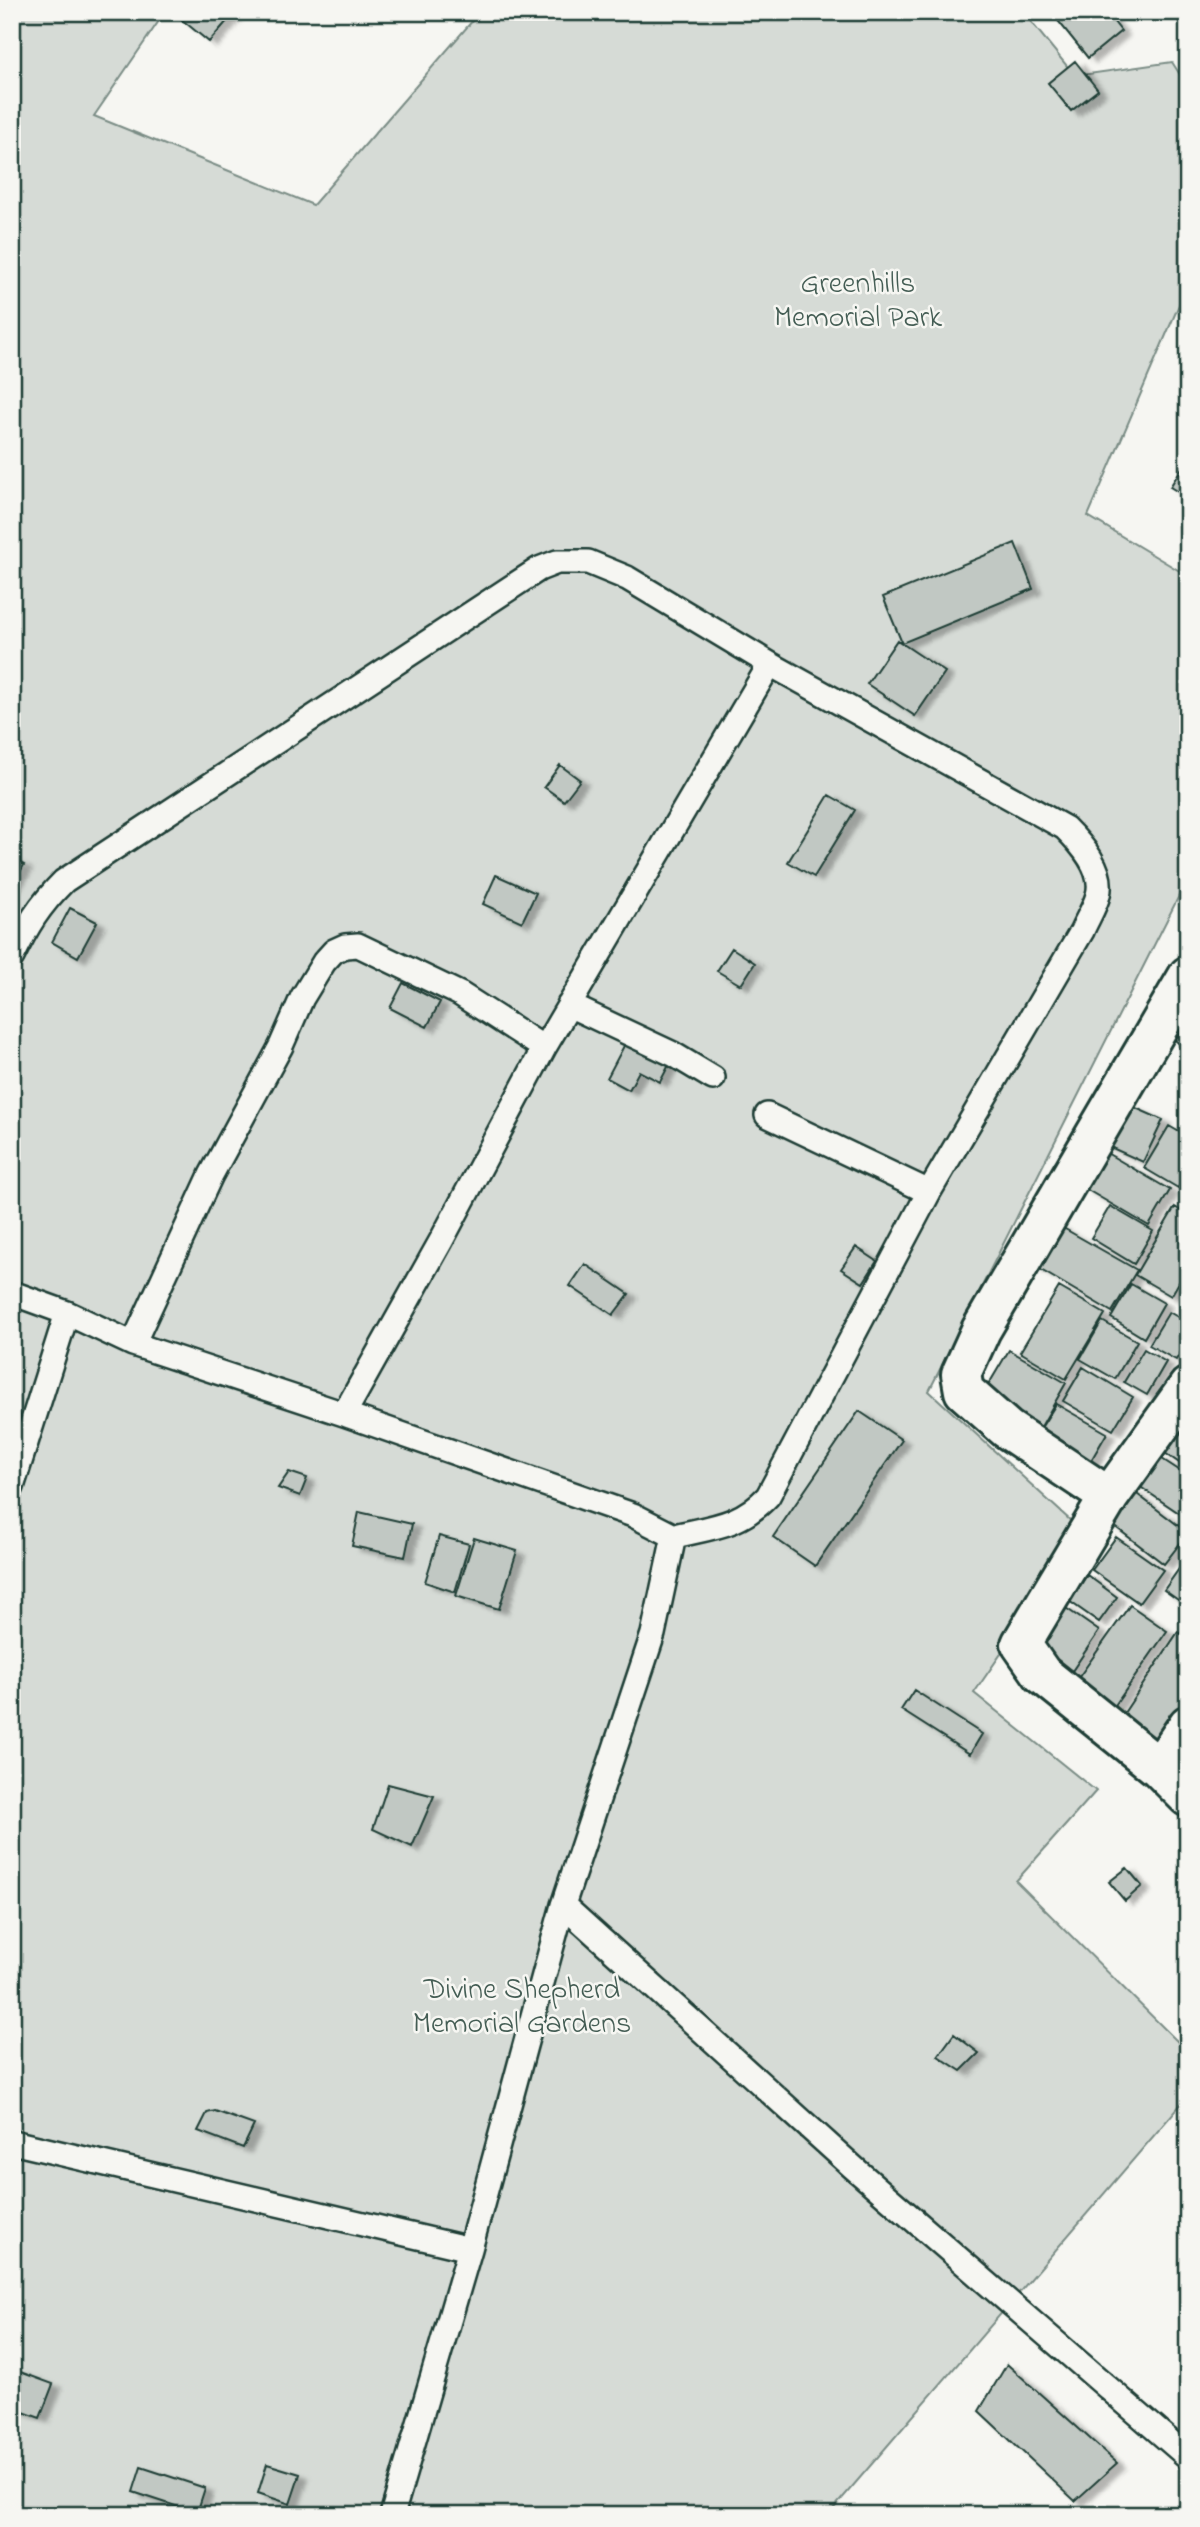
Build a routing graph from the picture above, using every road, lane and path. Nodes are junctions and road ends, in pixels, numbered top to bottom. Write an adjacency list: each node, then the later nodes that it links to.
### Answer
1 (770, 664): 2 (lane); 4 (lane); 8 (lane)
2 (12, 957)
3 (1188, 976): 15 (street)
4 (569, 1005): 5 (lane); 6 (lane)
5 (544, 1048): 11 (lane); 13 (lane)
6 (713, 1078)
7 (767, 1115): 8 (lane)
8 (929, 1192): 16 (lane)
9 (12, 1293): 10 (lane)
10 (67, 1313): 11 (lane); 14 (lane)
11 (133, 1344): 13 (lane)
12 (1188, 1387): 15 (street)
13 (344, 1414): 16 (lane)
14 (12, 1487)
15 (1110, 1497): 18 (street)
16 (674, 1536): 20 (lane)
17 (1188, 1725): 18 (street)
18 (1159, 1768): 19 (street)
19 (1188, 1797)
20 (563, 1905): 22 (lane); 23 (lane)
21 (12, 2142): 22 (lane)
22 (470, 2249): 24 (lane)
23 (1188, 2457)
24 (392, 2515)

